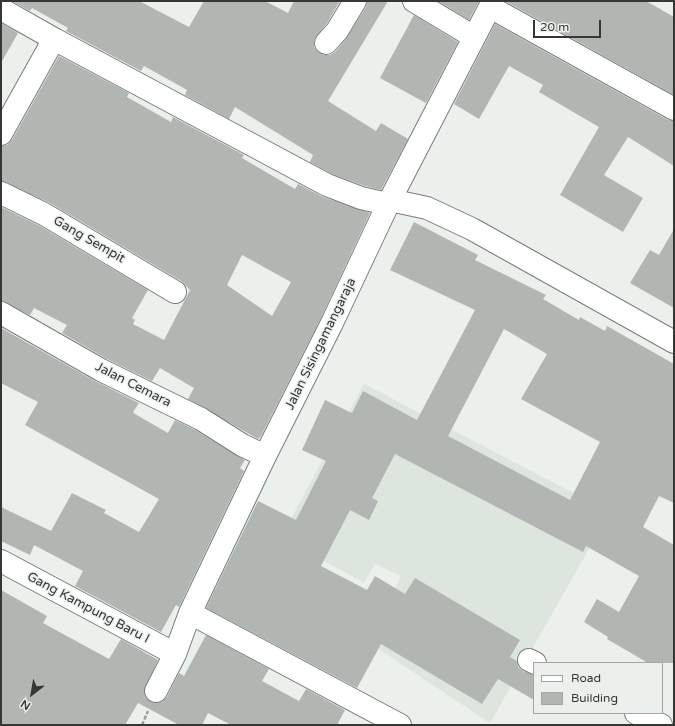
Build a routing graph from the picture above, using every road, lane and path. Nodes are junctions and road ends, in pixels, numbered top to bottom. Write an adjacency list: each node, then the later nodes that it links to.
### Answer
1 (356, 1): 7 (street)
2 (414, 1): 5 (street)
3 (491, 4): 5 (street, Jalan Sisingamangaraja); 8 (street)
4 (1, 9): 6 (street)
5 (474, 37): 11 (street, Jalan Sisingamangaraja)
6 (54, 39): 9 (street); 11 (street)
7 (326, 42)
8 (674, 109)
9 (1, 134)
10 (1, 193): 12 (street, Gang Sempit)
11 (390, 200): 14 (street); 15 (street, Jalan Sisingamangaraja)
12 (175, 292)
13 (1, 313): 15 (street, Jalan Cemara)
14 (674, 342)
15 (265, 456): 17 (street, Jalan Sisingamangaraja)
16 (1, 561): 18 (street, Gang Kampung Baru I)
17 (190, 613): 18 (street, Jalan Sisingamangaraja); 21 (street)
18 (175, 654): 19 (street, Jalan Sisingamangaraja)
19 (156, 691)
20 (638, 714): 22 (street)
21 (400, 725)
22 (661, 725)

